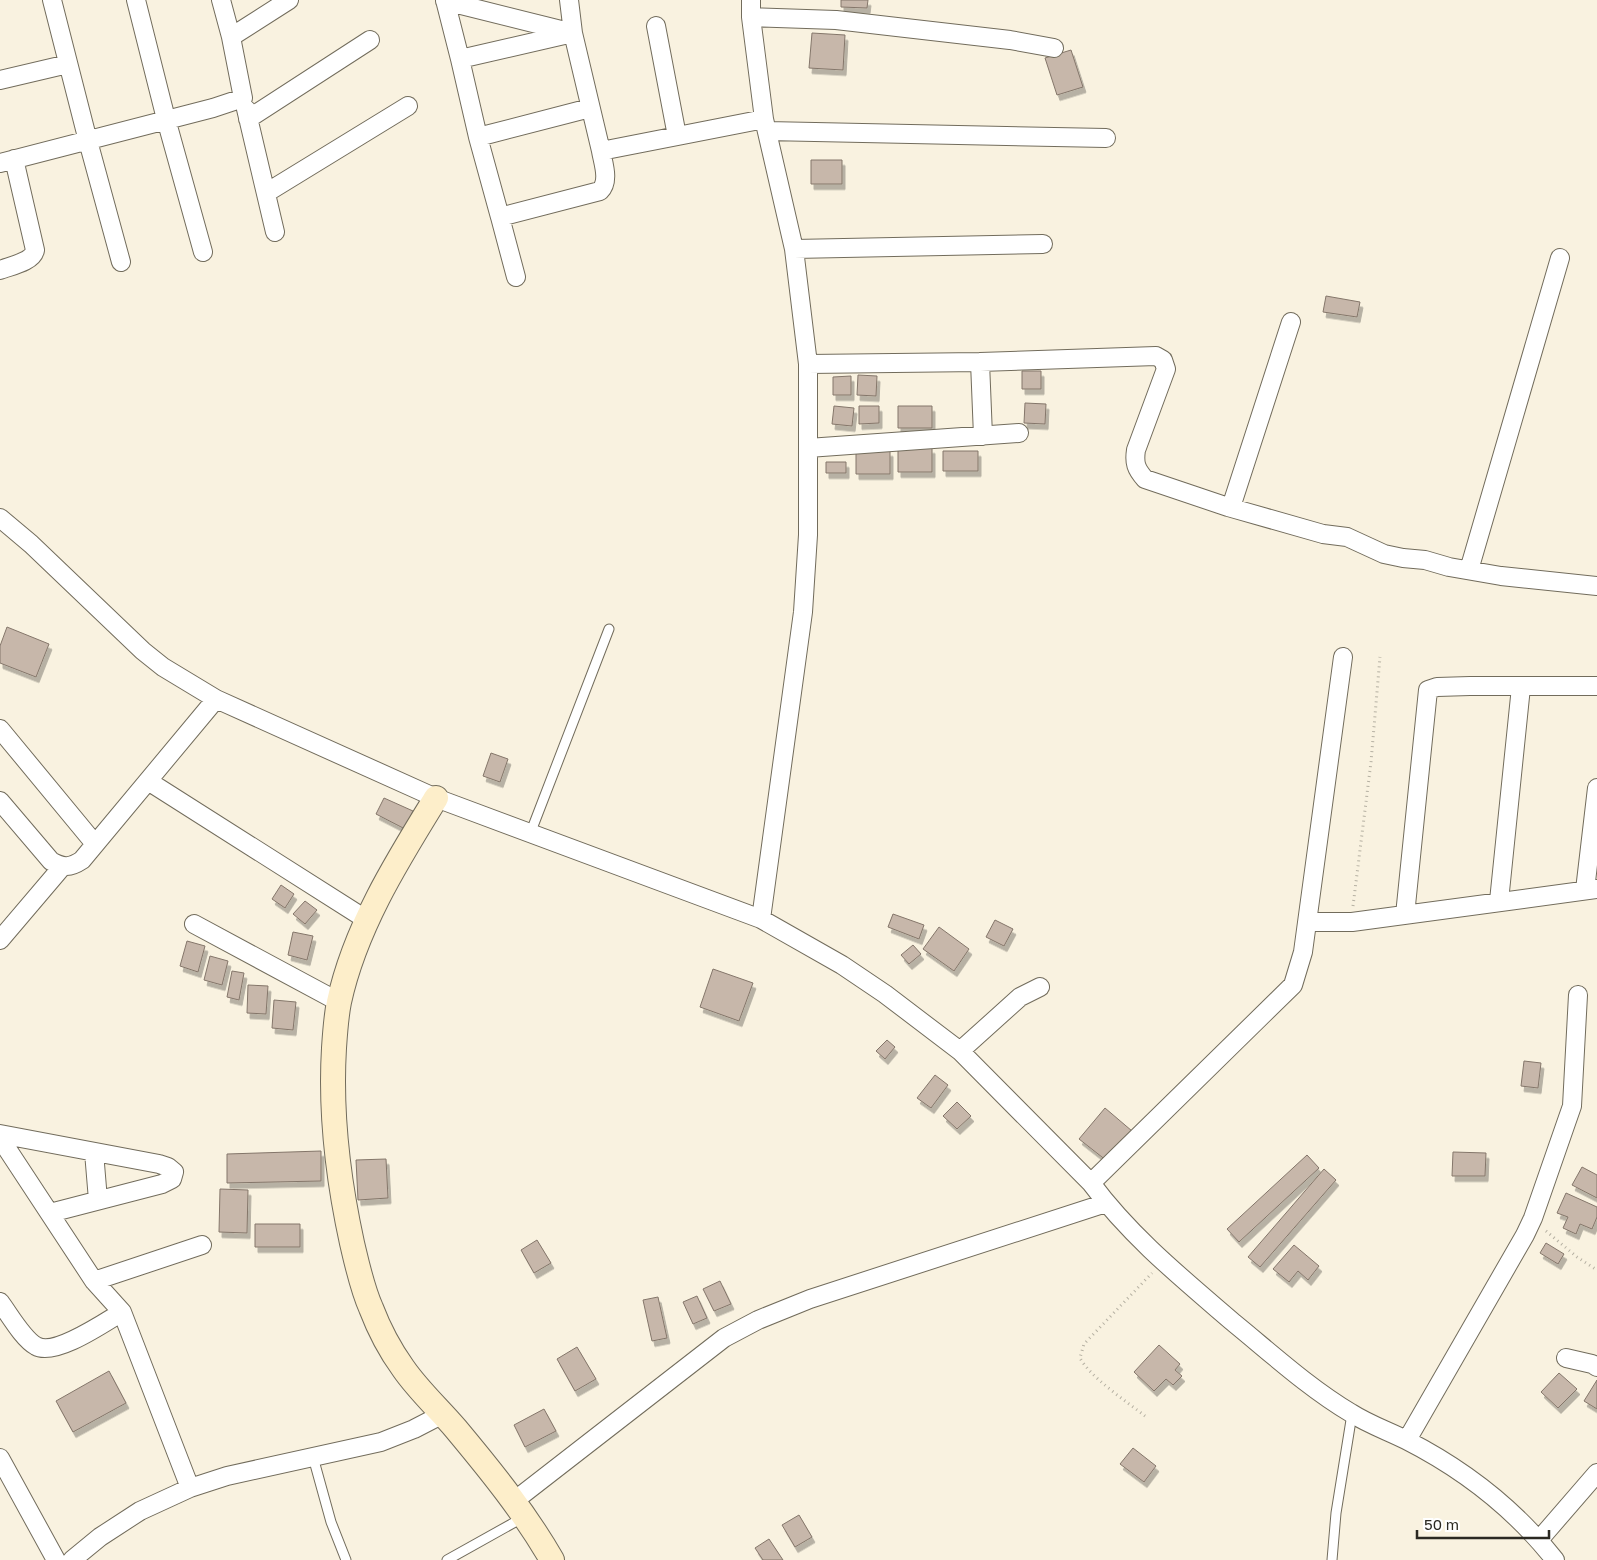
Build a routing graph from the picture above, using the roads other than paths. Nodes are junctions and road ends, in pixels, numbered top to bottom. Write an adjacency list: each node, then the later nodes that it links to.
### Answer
1 (52, 0): 14 (street)
2 (136, 0): 19 (street)
3 (221, 0): 10 (street)
4 (289, 0): 10 (street)
5 (445, 0): 9 (street); 13 (street)
6 (569, 0): 9 (street)
7 (751, 8): 12 (street); 21 (street)
8 (656, 26): 22 (street)
9 (574, 33): 13 (street); 18 (street)
10 (231, 37): 16 (street)
11 (370, 40): 20 (street)
12 (1054, 48)
13 (460, 59): 23 (street)
14 (68, 64): 15 (street); 25 (street)
15 (0, 80)
16 (243, 98): 19 (street); 20 (street)
17 (408, 106): 28 (street)
18 (590, 108): 23 (street); 26 (street)
19 (166, 119): 25 (street); 33 (street)
20 (248, 119): 28 (street)
21 (766, 125): 22 (street); 24 (street); 32 (street)
22 (677, 136): 26 (street)
23 (478, 137): 29 (street)
24 (1106, 138)
25 (88, 140): 27 (street); 35 (street)
26 (601, 151): 29 (street)
27 (7, 161): 36 (street)
28 (266, 193): 30 (street)
29 (500, 217): 37 (street)
30 (275, 232)
31 (1044, 244): 32 (street)
32 (794, 249): 40 (street)
33 (203, 252)
34 (1560, 258): 46 (street)
35 (121, 262)
36 (0, 270)
37 (516, 278)
38 (1291, 322): 44 (street)
39 (980, 362): 40 (street); 42 (street); 44 (street)
40 (808, 364): 43 (street)
41 (1019, 433): 42 (street)
42 (982, 436): 43 (street)
43 (808, 448): 64 (street)
44 (1228, 507): 46 (street)
45 (0, 518): 52 (street)
46 (1469, 570): 47 (street)
47 (1597, 586)
48 (609, 629): 58 (lane)
49 (1343, 658): 66 (street)
50 (1597, 686): 51 (street)
51 (1522, 687): 62 (street); 63 (street)
52 (216, 699): 54 (street); 56 (street)
53 (0, 729): 59 (street)
54 (148, 781): 59 (street); 65 (street)
55 (1597, 788): 61 (street)
56 (436, 798): 58 (street); 65 (street)
57 (3, 812): 60 (street)
58 (530, 834): 64 (street)
59 (95, 844): 60 (street)
60 (62, 867): 68 (street)
61 (1591, 890): 62 (street)
62 (1499, 901): 63 (street)
63 (1405, 915): 66 (street)
64 (761, 919): 72 (street)
65 (367, 920): 71 (street)
66 (1307, 922): 76 (street)
67 (194, 924): 71 (street)
68 (0, 940)
69 (1040, 988): 72 (street)
70 (1578, 994): 88 (street)
71 (339, 1002): 86 (street)
72 (960, 1051): 76 (street)
73 (0, 1134): 75 (street)
74 (0, 1138): 79 (street)
75 (94, 1152): 77 (street); 77 (street)
76 (1091, 1183): 78 (street)
77 (98, 1200): 79 (street)
78 (1106, 1203): 87 (street); 93 (street)
79 (50, 1213): 81 (street)
80 (202, 1245): 81 (street)
81 (94, 1281): 83 (street)
82 (0, 1302): 83 (street)
83 (122, 1312): 92 (street)
84 (1566, 1358): 85 (street)
85 (1597, 1367)
86 (443, 1414): 89 (street); 93 (street)
87 (1352, 1414): 88 (street); 100 (lane)
88 (1407, 1440): 94 (street)
89 (313, 1457): 92 (street); 97 (lane)
90 (0, 1458): 95 (street)
91 (1597, 1473): 94 (street)
92 (190, 1488): 96 (street)
93 (519, 1509): 98 (lane); 99 (street)
94 (1539, 1540): 101 (street)
95 (56, 1560)
96 (72, 1560)
97 (346, 1560)
98 (448, 1560)
99 (552, 1560)
100 (1332, 1560)
101 (1555, 1560)

